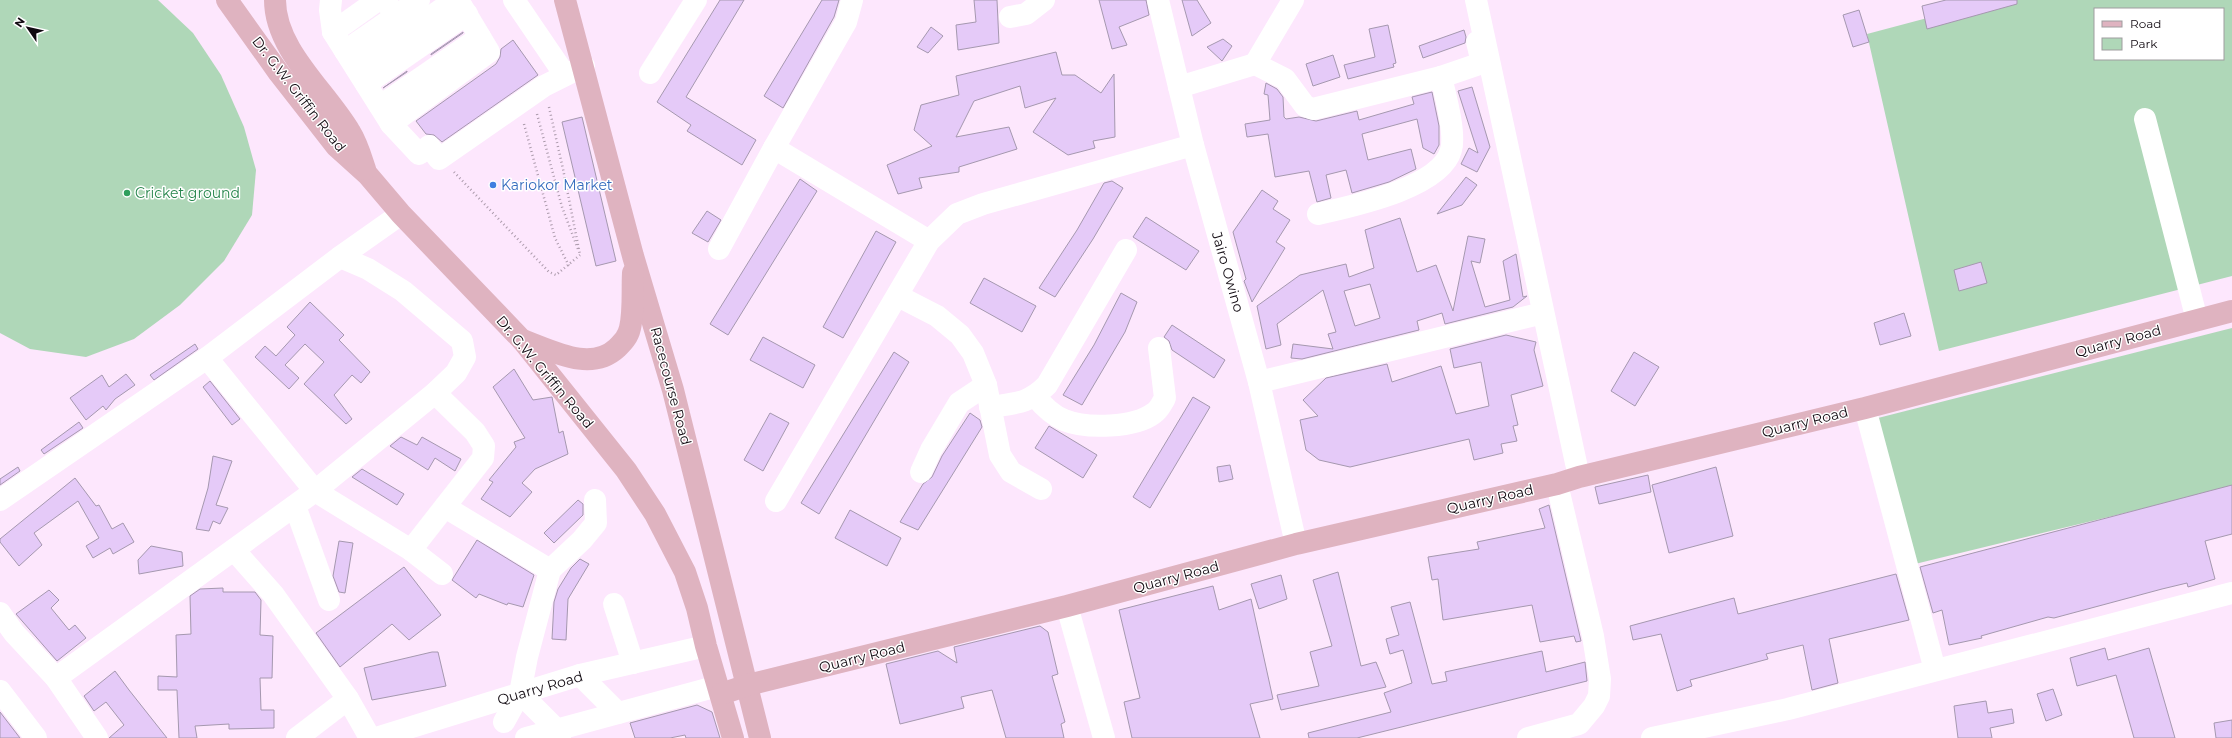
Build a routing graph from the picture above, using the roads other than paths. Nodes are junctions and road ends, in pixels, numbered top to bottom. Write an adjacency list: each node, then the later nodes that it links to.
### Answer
1 (228, 0): 31 (main road, Dr. G.W. Griffin Road)
2 (275, 0): 31 (main road)
3 (378, 0): 18 (street)
4 (419, 0): 17 (street)
5 (514, 0): 21 (street)
6 (565, 0): 21 (main road, Racecourse Road)
7 (696, 0): 22 (street)
8 (852, 0): 30 (street)
9 (1044, 0): 16 (street)
10 (1158, 0): 25 (street, Jairo Owino)
11 (1293, 0): 19 (street)
12 (1466, 0): 23 (street)
13 (1476, 0): 41 (street)
14 (335, 3): 18 (street)
15 (460, 5): 17 (street); 24 (street)
16 (1010, 18)
17 (401, 25): 20 (street); 20 (street); 24 (street)
18 (333, 32): 20 (street)
19 (1255, 64): 23 (street); 25 (street)
20 (356, 68): 26 (street)
21 (575, 71): 28 (street); 37 (main road, Racecourse Road)
22 (650, 73)
23 (1441, 77): 33 (street)
24 (429, 84): 26 (street); 28 (street)
25 (1179, 87): 29 (street, Jairo Owino)
26 (380, 106): 28 (street)
27 (2145, 119): 42 (street)
28 (391, 124)
29 (1193, 145): 34 (street); 46 (street, Jairo Owino)
30 (774, 148): 34 (street); 35 (street)
31 (367, 174): 32 (main road, Dr. G.W. Griffin Road)
32 (401, 214): 38 (street); 43 (main road, Dr. G.W. Griffin Road)
33 (1318, 214)
34 (929, 241): 39 (street)
35 (719, 249)
36 (1126, 250): 49 (street)
37 (633, 256): 43 (main road); 77 (main road, Racecourse Road)
38 (340, 257): 45 (street); 48 (street)
39 (898, 296): 47 (street); 59 (street)
40 (2232, 311): 42 (main road, Quarry Road)
41 (1543, 312): 46 (street); 53 (street)
42 (2197, 320): 51 (main road, Quarry Road)
43 (522, 340): 72 (main road, Dr. G.W. Griffin Road)
44 (1159, 348): 49 (street)
45 (207, 358): 56 (street); 57 (street)
46 (1259, 382): 62 (street, Jairo Owino)
47 (986, 384): 50 (street); 52 (street)
48 (435, 393): 56 (street); 61 (street)
49 (1035, 396): 50 (street)
50 (990, 407): 55 (street)
51 (1866, 408): 53 (main road, Quarry Road); 74 (street)
52 (921, 472)
53 (1579, 477): 54 (main road, Quarry Road)
54 (1557, 484): 62 (main road, Quarry Road); 85 (street)
55 (1041, 489)
56 (314, 491): 60 (street); 64 (street)
57 (0, 500)
58 (595, 500): 65 (street)
59 (776, 501)
60 (295, 506): 63 (street); 68 (street)
61 (445, 507): 64 (street); 65 (street)
62 (1296, 544): 70 (main road, Quarry Road)
63 (234, 550): 76 (street); 81 (street)
64 (411, 550): 66 (street)
65 (550, 570): 80 (street)
66 (442, 574)
67 (2232, 593): 74 (street)
68 (329, 600)
69 (614, 604): 73 (street)
70 (1066, 606): 77 (main road, Quarry Road); 95 (street)
71 (0, 613): 76 (street)
72 (706, 646): 73 (street, Quarry Road); 78 (main road, Dr. G.W. Griffin Road)
73 (633, 663): 75 (street, Quarry Road)
74 (1935, 670): 97 (street)
75 (580, 675): 80 (street, Quarry Road); 83 (street)
76 (56, 678): 88 (street)
77 (748, 685): 78 (main road, Quarry Road); 94 (main road, Racecourse Road)
78 (720, 690): 83 (street); 93 (main road, Dr. G.W. Griffin Road)
79 (0, 691): 87 (street)
80 (520, 693): 82 (street, Quarry Road); 84 (street); 86 (street)
81 (348, 699): 89 (street); 90 (street)
82 (484, 704): 84 (street); 91 (street, Quarry Road)
83 (618, 713): 86 (street)
84 (504, 722): 92 (street)
85 (1582, 731): 96 (street)
86 (559, 734): 92 (street)
87 (36, 738)
88 (97, 738)
89 (297, 738)
90 (370, 738)
91 (376, 738)
92 (525, 738)
93 (733, 738)
94 (760, 738)
95 (1104, 738)
96 (1528, 738)
97 (1652, 738)

